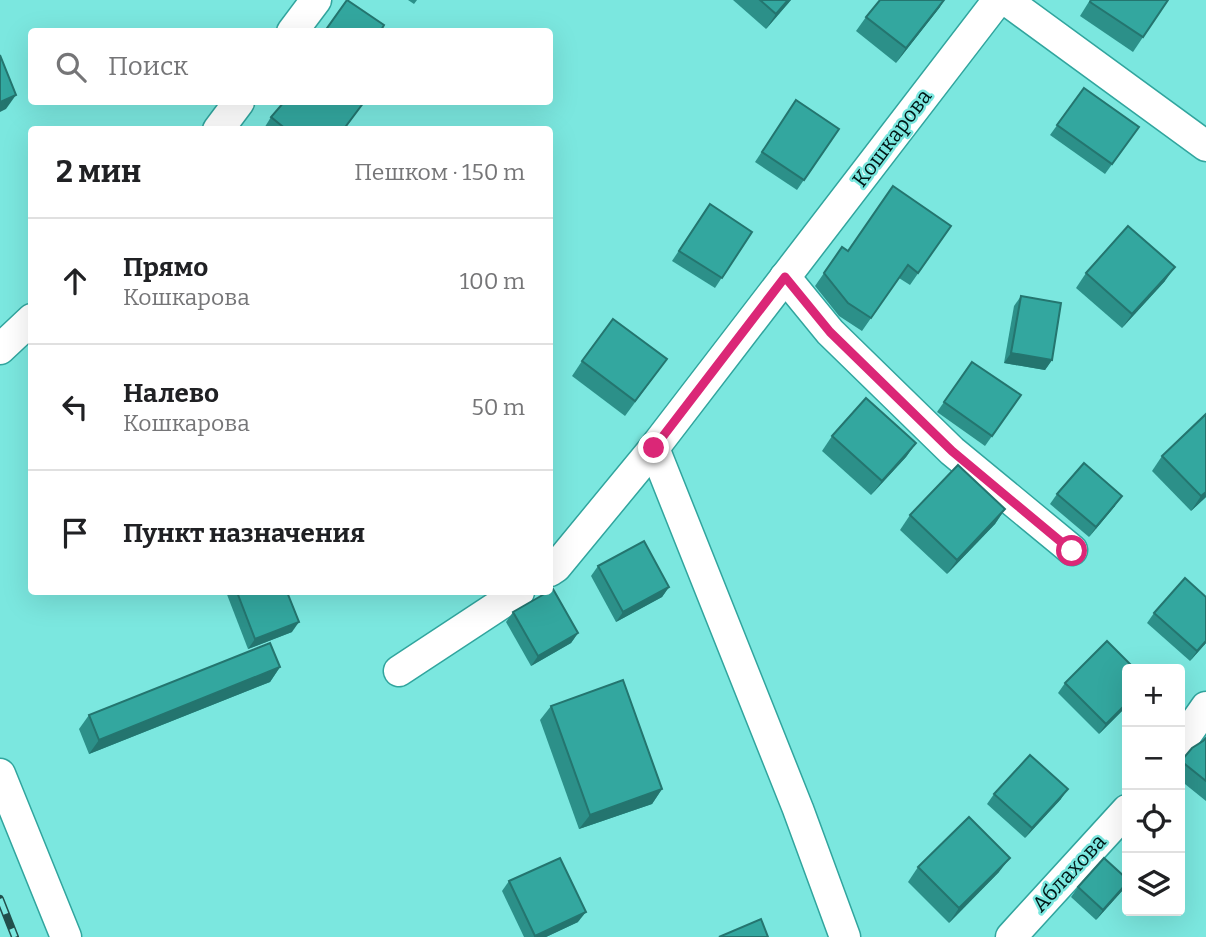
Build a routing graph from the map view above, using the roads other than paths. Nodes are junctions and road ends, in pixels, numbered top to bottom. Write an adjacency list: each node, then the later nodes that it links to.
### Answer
1 (316, 0): 4 (street)
2 (998, 0): 8 (street, Кошкарова)
3 (1006, 0): 7 (street)
4 (295, 28)
5 (237, 105): 6 (street)
6 (221, 126)
7 (1206, 146)
8 (785, 277): 11 (street, Кошкарова); 12 (street)
9 (28, 323): 10 (street)
10 (0, 349)
11 (654, 448): 13 (street, Кошкарова); 21 (street)
12 (1072, 551)
13 (553, 569)
14 (514, 595): 15 (street)
15 (399, 671)
16 (1206, 707): 17 (street)
17 (1185, 737)
18 (0, 774): 20 (street)
19 (1122, 815): 22 (street, Аблахова)
20 (66, 937)
21 (845, 937)
22 (1011, 937)

